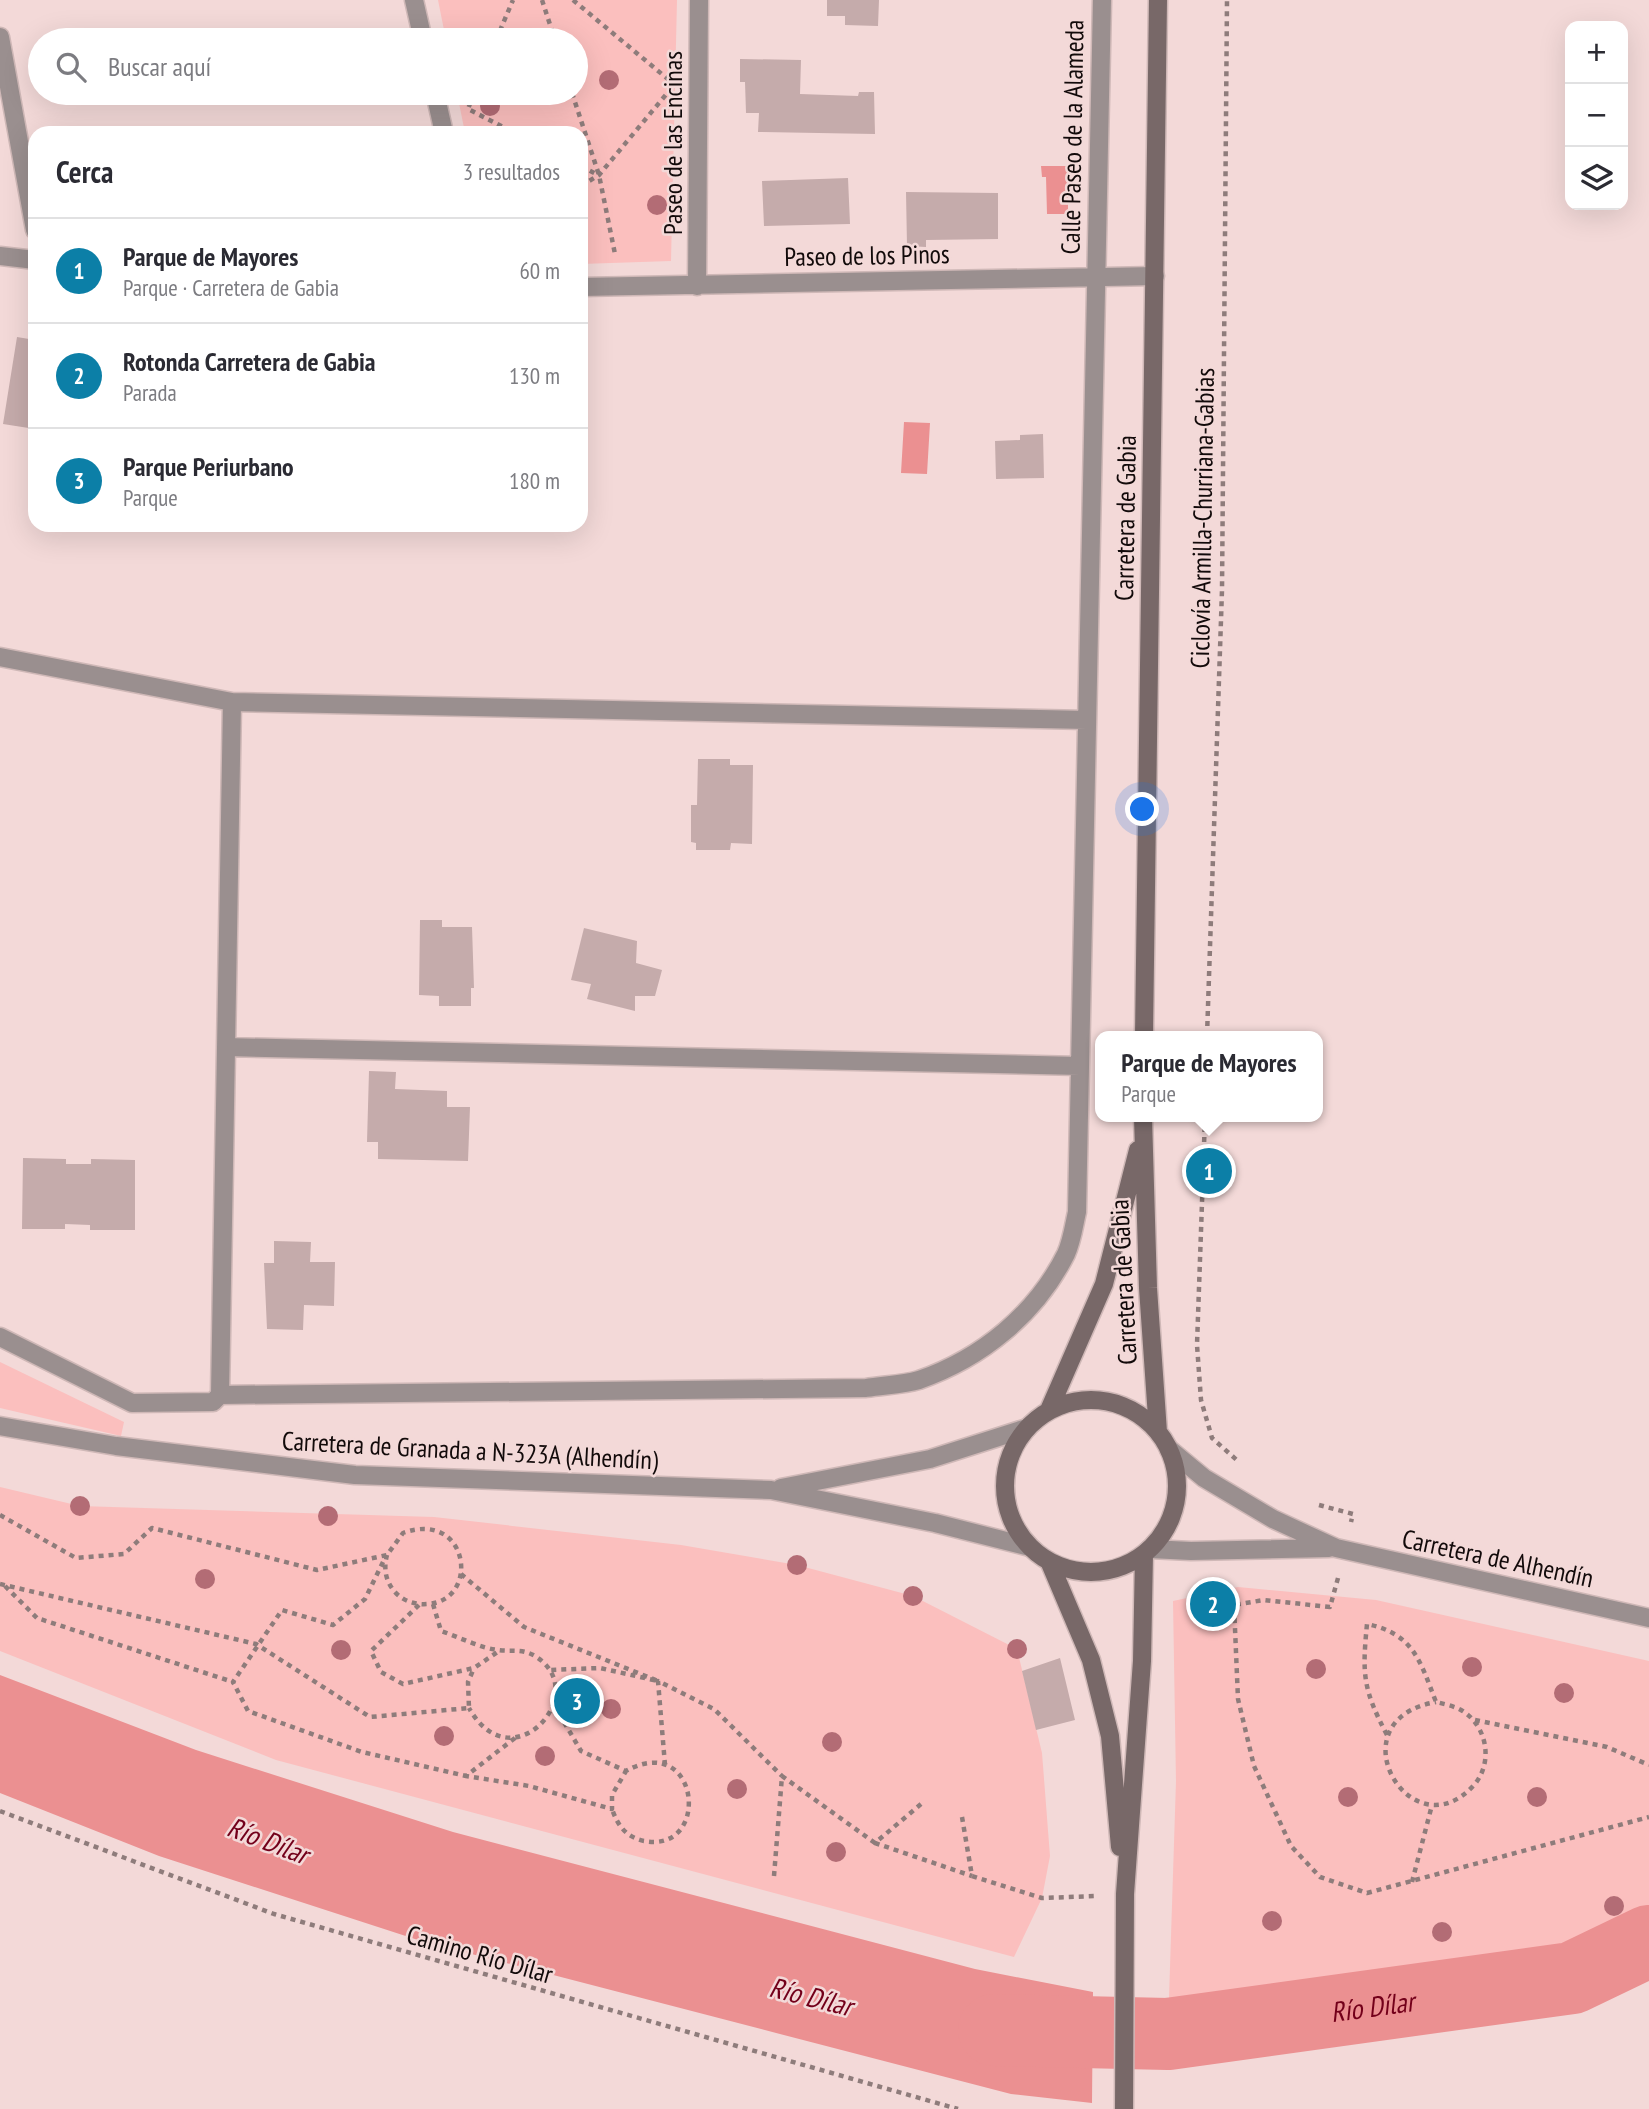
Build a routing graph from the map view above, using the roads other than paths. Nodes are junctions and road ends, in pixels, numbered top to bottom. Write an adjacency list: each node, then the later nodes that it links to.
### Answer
1 (414, 0): 5 (street)
2 (699, 0): 14 (street, Paseo de las Encinas)
3 (1102, 0): 12 (street, Calle Paseo de la Alameda)
4 (1158, 0): 13 (main road, Carretera de Gabia)
5 (420, 28)
6 (0, 37): 9 (street)
7 (438, 105): 8 (street)
8 (442, 126)
9 (28, 191)
10 (0, 256): 11 (street)
11 (28, 259)
12 (1095, 276): 13 (street, Paseo de los Pinos); 14 (street, Paseo de los Pinos); 18 (street, Calle Paseo de la Alameda)
13 (1155, 276): 19 (main road, Carretera de Gabia)
14 (698, 286): 15 (street, Paseo de los Pinos)
15 (588, 287)
16 (0, 657): 17 (street)
17 (232, 702): 18 (street); 20 (street)
18 (1087, 720): 21 (street, Calle Paseo de la Alameda)
19 (1144, 1031)
20 (226, 1047): 21 (street); 24 (street)
21 (1080, 1066): 24 (street, Calle Paseo de la Alameda)
22 (1143, 1123): 25 (main road, Carretera de Gabia); 28 (main road, Carretera de Gabia)
23 (0, 1337): 24 (street, Calle Paseo de la Alameda)
24 (220, 1395)
25 (1049, 1410): 27 (main road); 28 (main road)
26 (0, 1426): 30 (street, Carretera de Granada a N-323A (Alhendín))
27 (1027, 1427): 30 (street, Carretera de Granada a N-323A (Alhendín)); 31 (main road)
28 (1158, 1432): 29 (main road)
29 (1169, 1449): 32 (street); 33 (main road)
30 (771, 1490): 31 (street, Carretera de Granada a N-323A (Alhendín))
31 (1030, 1548): 34 (main road)
32 (1340, 1550): 33 (street); 35 (street, Carretera de Alhendín)
33 (1147, 1551): 34 (main road); 36 (main road)
34 (1049, 1561): 36 (main road)
35 (1649, 1618)
36 (1125, 1894): 37 (main road)
37 (1124, 2109)

